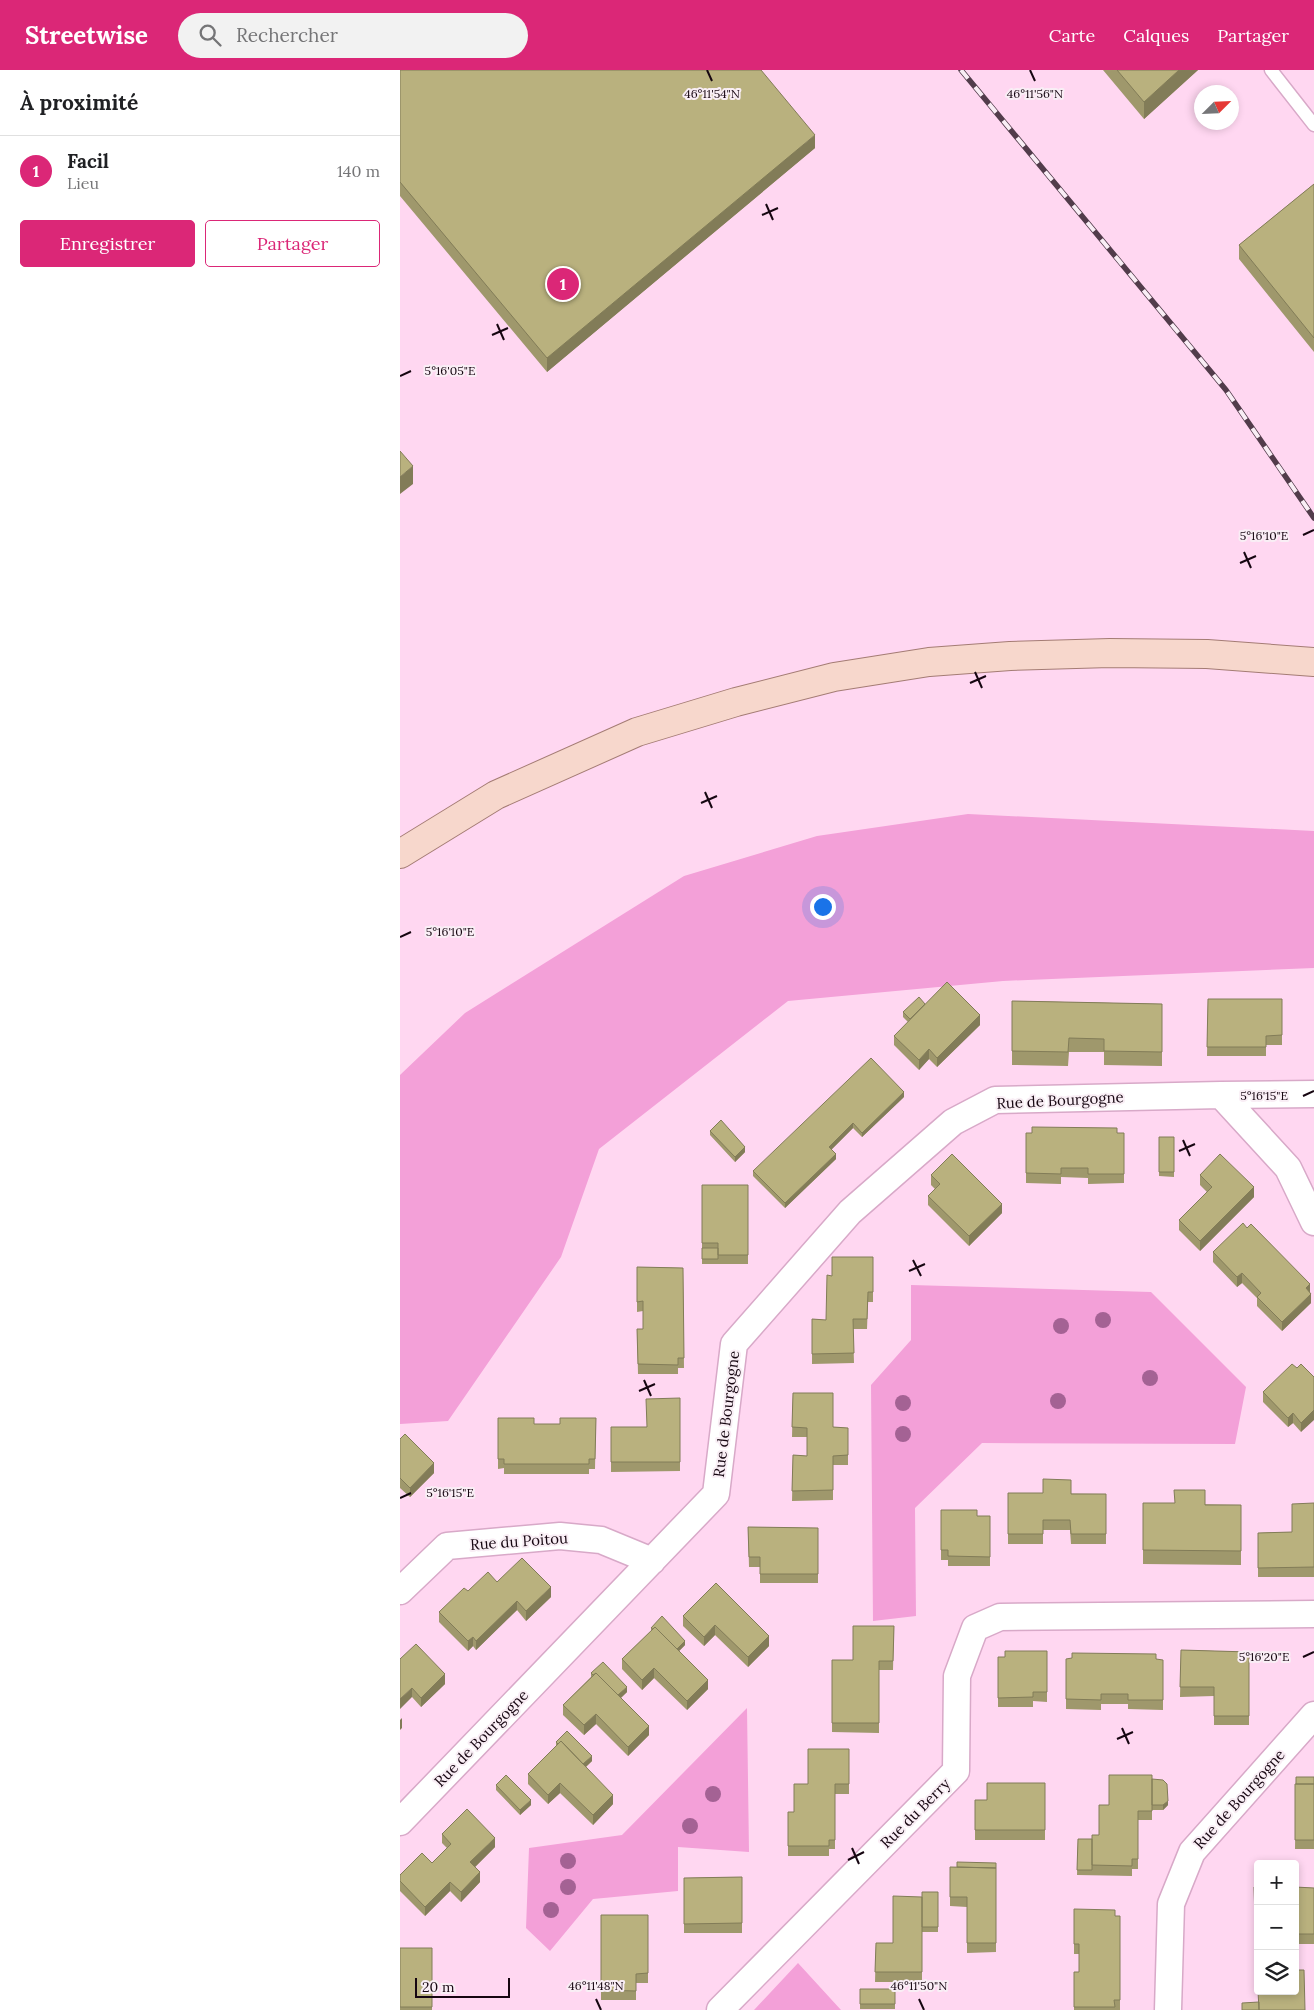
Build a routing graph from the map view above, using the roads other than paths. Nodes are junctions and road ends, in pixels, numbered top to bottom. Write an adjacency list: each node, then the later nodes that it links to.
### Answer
1 (1271, 70): 2 (lane)
2 (1314, 125)
3 (1314, 662): 4 (main road)
4 (400, 854)
5 (1314, 1094): 6 (street, Rue de Bourgogne)
6 (1221, 1095): 7 (street); 8 (street, Rue de Bourgogne)
7 (1314, 1222)
8 (652, 1561): 9 (street, Rue du Poitou); 12 (street, Rue de Bourgogne)
9 (400, 1591)
10 (1314, 1614): 13 (street, Rue du Berry)
11 (1314, 1715): 14 (street, Rue de Bourgogne)
12 (400, 1822)
13 (720, 2010)
14 (1168, 2010)

